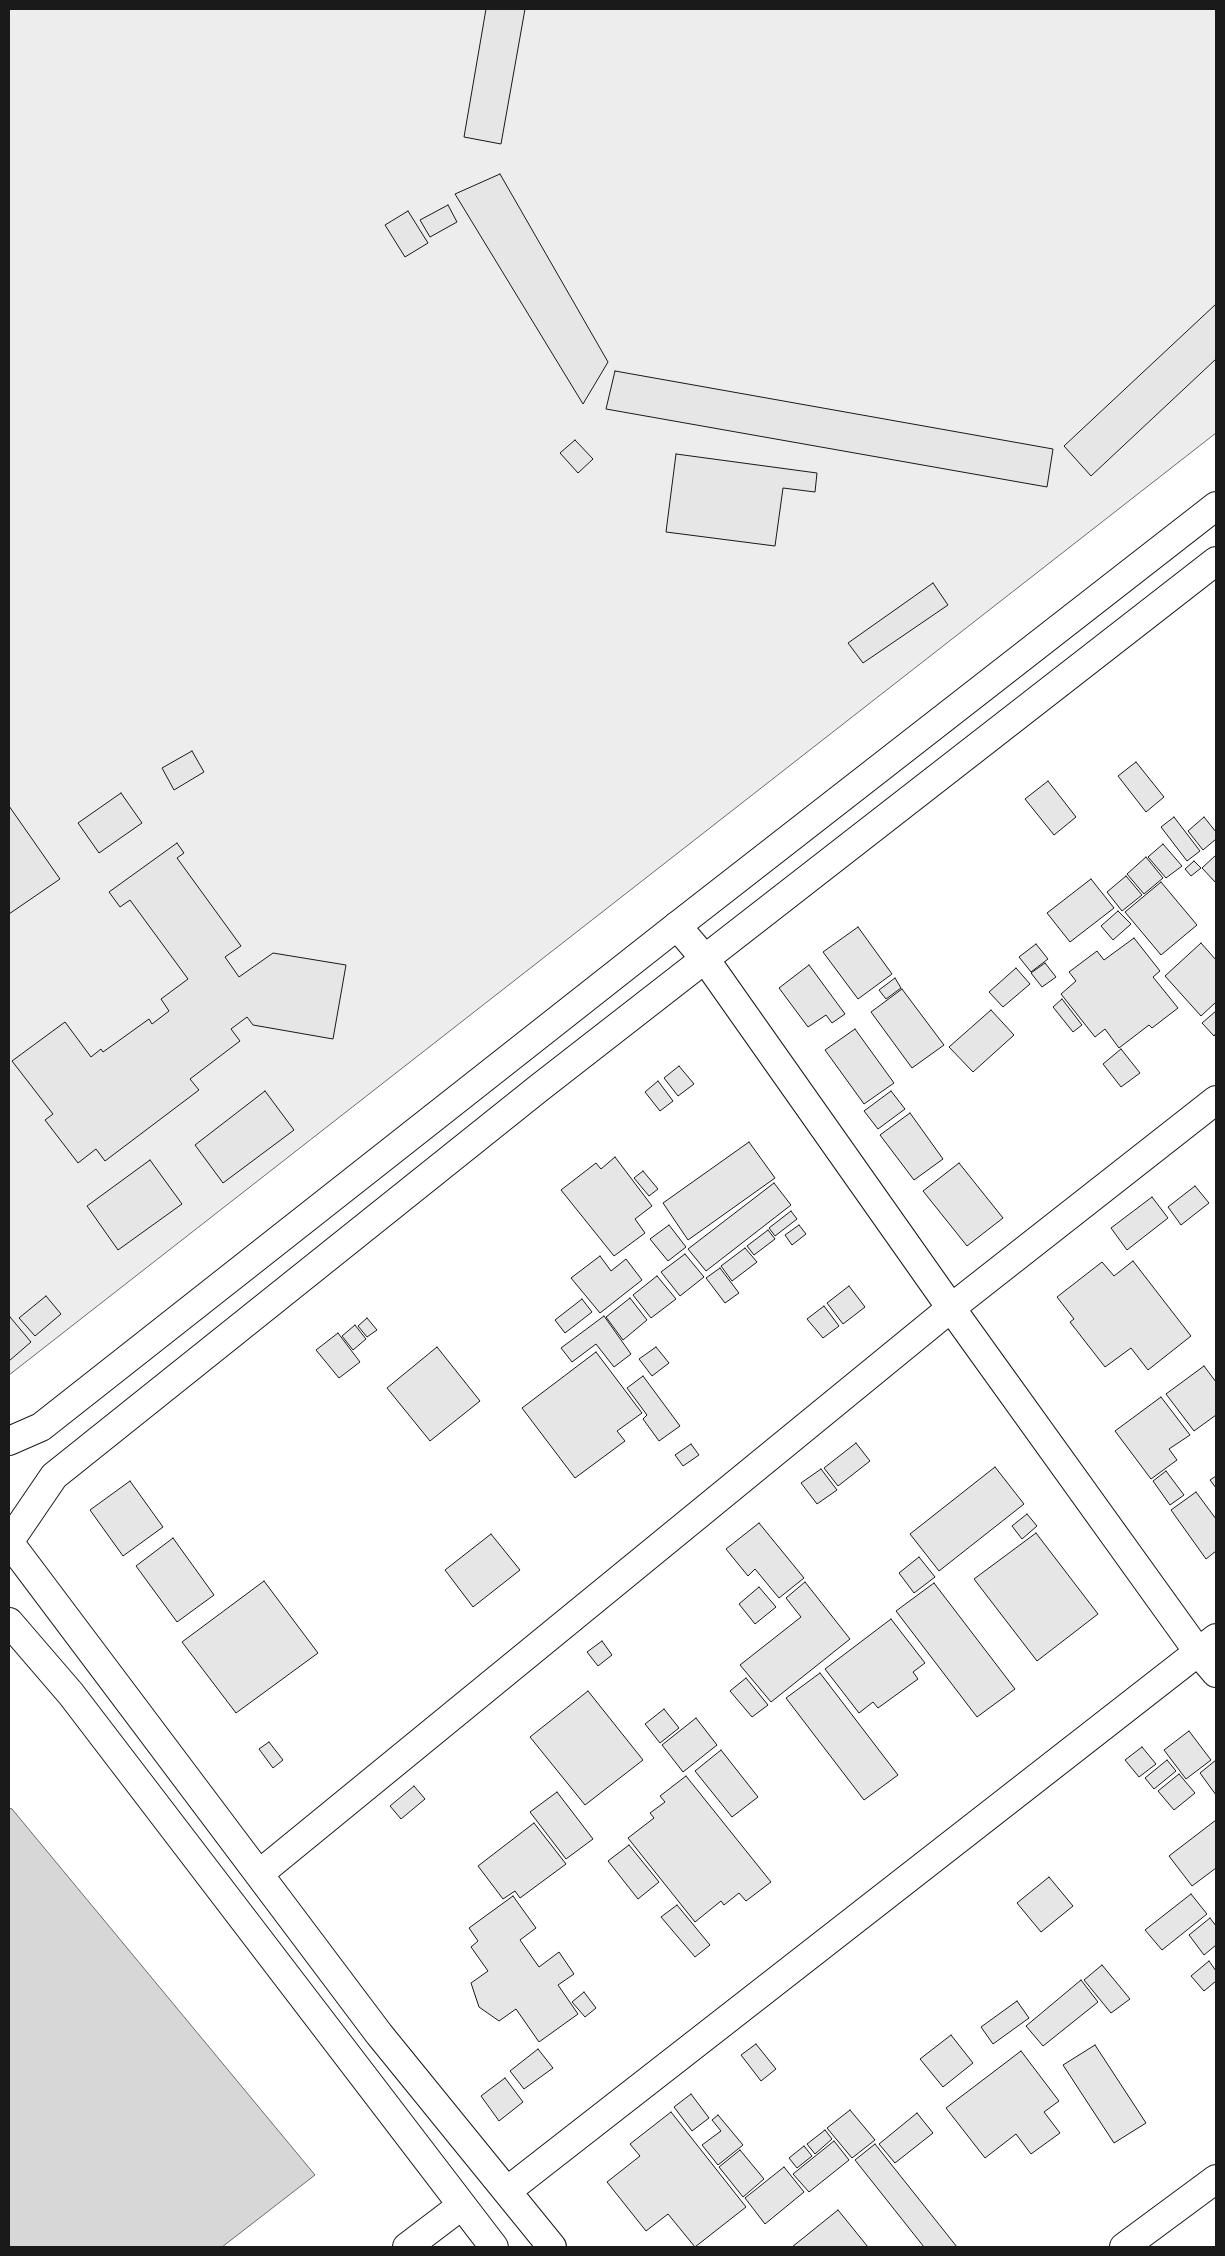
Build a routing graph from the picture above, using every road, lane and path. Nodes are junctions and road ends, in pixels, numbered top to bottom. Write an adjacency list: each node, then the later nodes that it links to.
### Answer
1 (1216, 506): 3 (street)
2 (1216, 561): 4 (street)
3 (677, 926): 4 (street); 7 (street)
4 (705, 959): 6 (street); 9 (street)
5 (1216, 1100): 6 (street)
6 (951, 1308): 11 (street); 13 (street)
7 (9, 1441)
8 (9, 1532): 9 (street)
9 (9, 1542): 13 (street)
10 (9, 1622): 16 (street)
11 (1207, 1646): 12 (street); 15 (street)
12 (1216, 1673)
13 (259, 1874): 15 (street)
14 (1216, 2179): 20 (street)
15 (507, 2190): 19 (street)
16 (461, 2206): 17 (street); 18 (street)
17 (407, 2247)
18 (494, 2247)
19 (552, 2247)
20 (1124, 2247)

